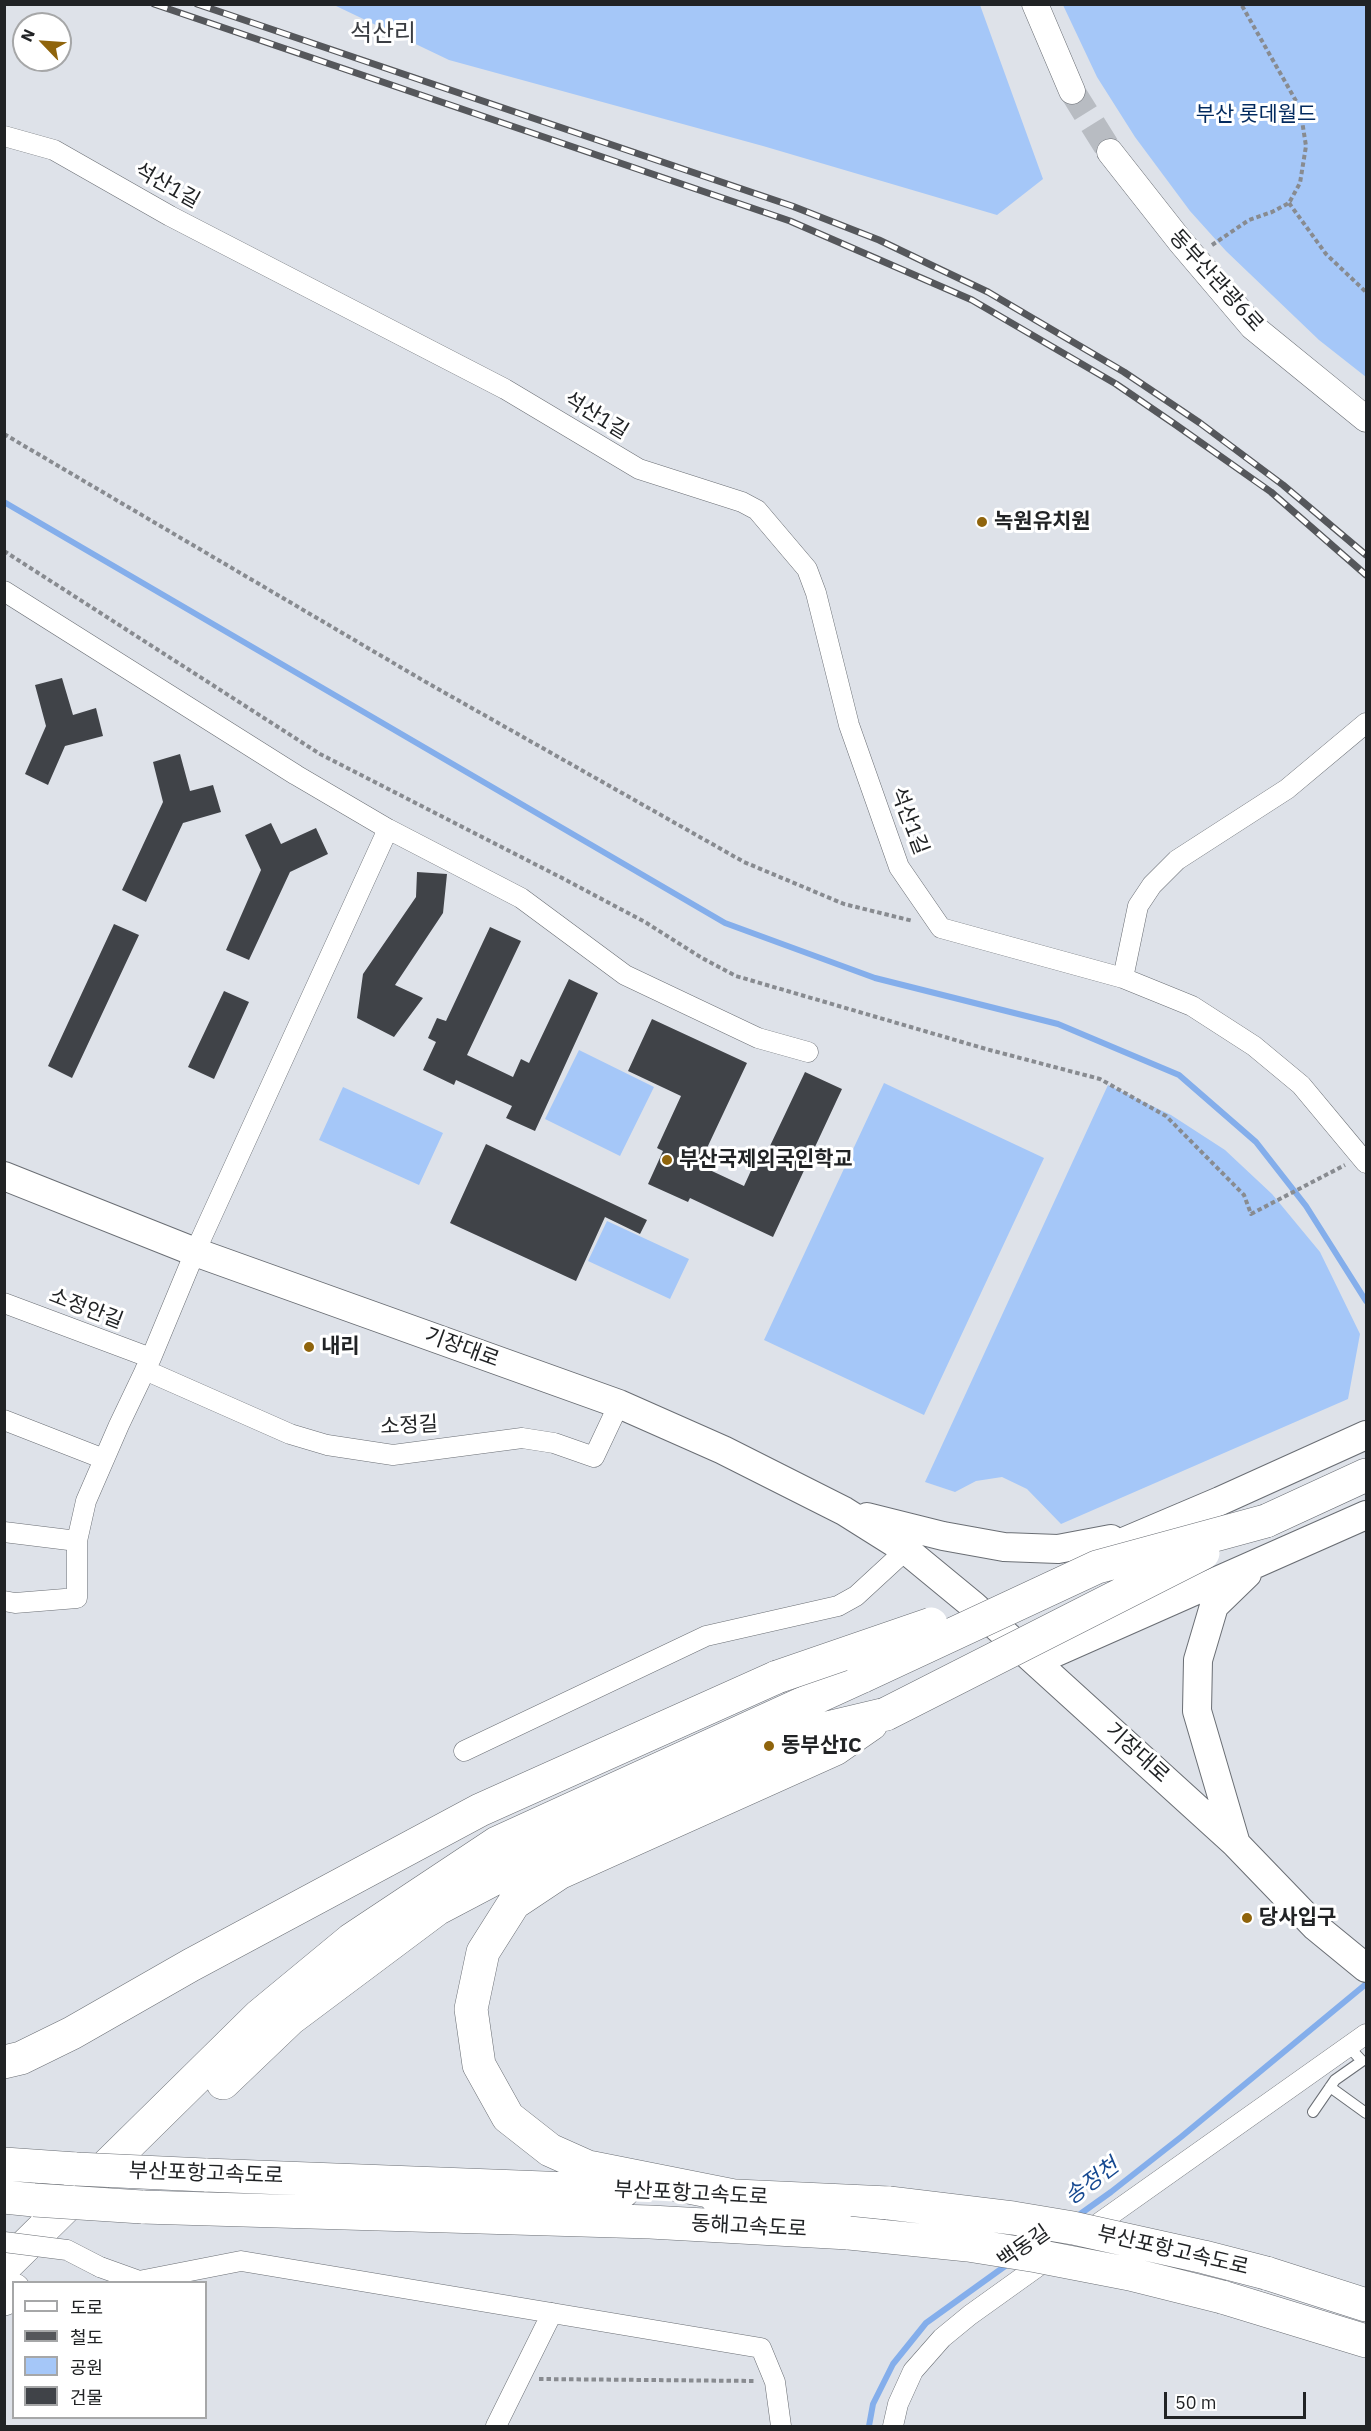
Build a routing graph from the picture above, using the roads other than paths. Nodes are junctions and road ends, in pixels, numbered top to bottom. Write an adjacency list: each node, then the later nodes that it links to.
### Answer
1 (1035, 4): 2 (street)
2 (1072, 91)
3 (4, 136): 9 (street, 석산1길)
4 (1110, 152): 5 (street, 동부산관광6로)
5 (1366, 419)
6 (4, 591): 8 (street)
7 (1366, 723): 9 (street)
8 (388, 829): 10 (street); 13 (street)
9 (1122, 978): 11 (street)
10 (808, 1052)
11 (1364, 1160)
12 (4, 1176): 13 (main road, 기장대로)
13 (195, 1252): 15 (street); 16 (main road, 기장대로)
14 (4, 1304): 15 (street, 소정안길)
15 (148, 1364): 16 (street, 소정길); 19 (street)
16 (619, 1404): 22 (main road, 기장대로)
17 (4, 1420): 19 (street)
18 (1366, 1435): 21 (main road)
19 (104, 1459): 26 (street)
20 (1366, 1475): 24 (highway)
21 (1220, 1501): 22 (main road); 31 (main road)
22 (844, 1511): 27 (main road, 기장대로)
23 (1366, 1515): 28 (main road)
24 (1266, 1521): 29 (highway, bridge); 33 (highway, bridge)
25 (4, 1532): 26 (street)
26 (77, 1541): 30 (street)
27 (906, 1550): 31 (main road, 기장대로); 34 (street)
28 (1261, 1560): 32 (main road); 35 (main road)
29 (1097, 1567): 39 (highway, bridge); 49 (highway, bridge)
30 (4, 1601)
31 (974, 1606): 32 (main road, 기장대로)
32 (1036, 1661): 35 (main road, 기장대로)
33 (886, 1714): 44 (highway); 50 (highway)
34 (464, 1751)
35 (1236, 1844): 36 (main road, 기장대로)
36 (1364, 1966)
37 (1366, 2034): 38 (street, 백동길)
38 (1348, 2046): 40 (lane); 56 (street, 백동길)
39 (4, 2062)
40 (1330, 2087): 41 (lane); 42 (lane)
41 (1313, 2112)
42 (1366, 2113)
43 (4, 2164): 44 (highway, 부산포항고속도로, bridge)
44 (734, 2196): 51 (highway, 부산포항고속도로, bridge)
45 (19, 2199): 46 (highway, 부산포항고속도로, bridge)
46 (650, 2222): 47 (highway, 동해고속도로)
47 (849, 2233): 53 (highway, 부산포항고속도로, bridge)
48 (4, 2242): 52 (street, bridge)
49 (4, 2267)
50 (23, 2281)
51 (1366, 2305)
52 (552, 2313): 54 (street); 55 (street)
53 (1366, 2341)
54 (496, 2427)
55 (781, 2427)
56 (893, 2427)

